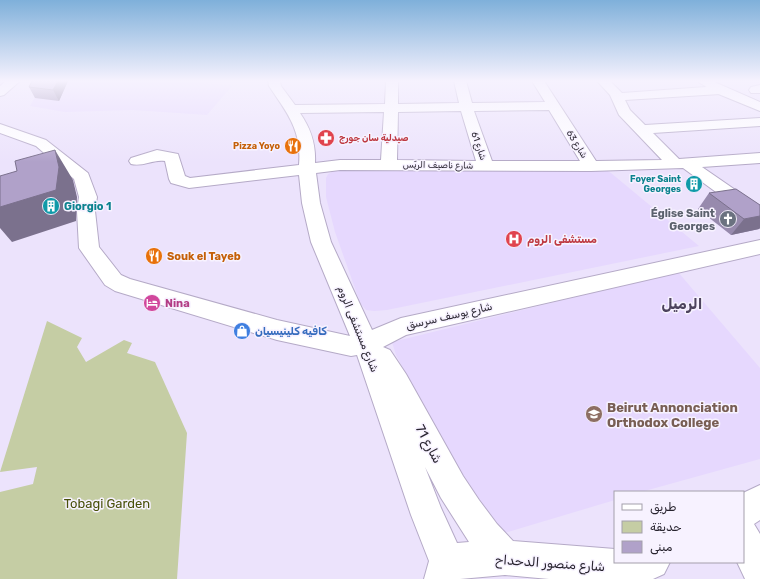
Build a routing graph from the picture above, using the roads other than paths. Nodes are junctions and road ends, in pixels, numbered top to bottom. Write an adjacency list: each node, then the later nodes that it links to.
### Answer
1 (290, 108): 15 (main road, شارع مستشفى الروم)
2 (392, 108): 12 (main road)
3 (466, 108): 13 (main road, شارع 61)
4 (555, 108): 14 (main road, شارع 63)
5 (622, 108): 8 (main road)
6 (760, 122): 8 (main road)
7 (0, 128): 19 (main road, شارع يوسف سرسق)
8 (641, 130): 11 (main road)
9 (760, 158): 11 (main road, شارع ناصيف الريّس)
10 (136, 160): 15 (main road, شارع ناصيف الريّس)
11 (680, 163): 14 (main road, شارع ناصيف الريّس); 16 (main road)
12 (389, 164): 13 (main road, شارع ناصيف الريّس); 15 (main road, شارع ناصيف الريّس)
13 (486, 166): 14 (main road, شارع ناصيف الريّس)
14 (591, 166)
15 (306, 170): 19 (main road, شارع مستشفى الروم)
16 (760, 215)
17 (760, 247): 18 (main road, شارع يوسف سرسق)
18 (401, 327): 19 (main road, شارع يوسف سرسق); 23 (main road, شارع 71)
19 (366, 344): 25 (main road, شارع مستشفى الروم)
20 (760, 501): 21 (main road)
21 (744, 511)
22 (744, 538): 26 (main road)
23 (505, 558): 24 (main road, شارع منصور الدحداح); 25 (main road, شارع منصور الدحداح)
24 (646, 563)
25 (444, 570)
26 (760, 571)

